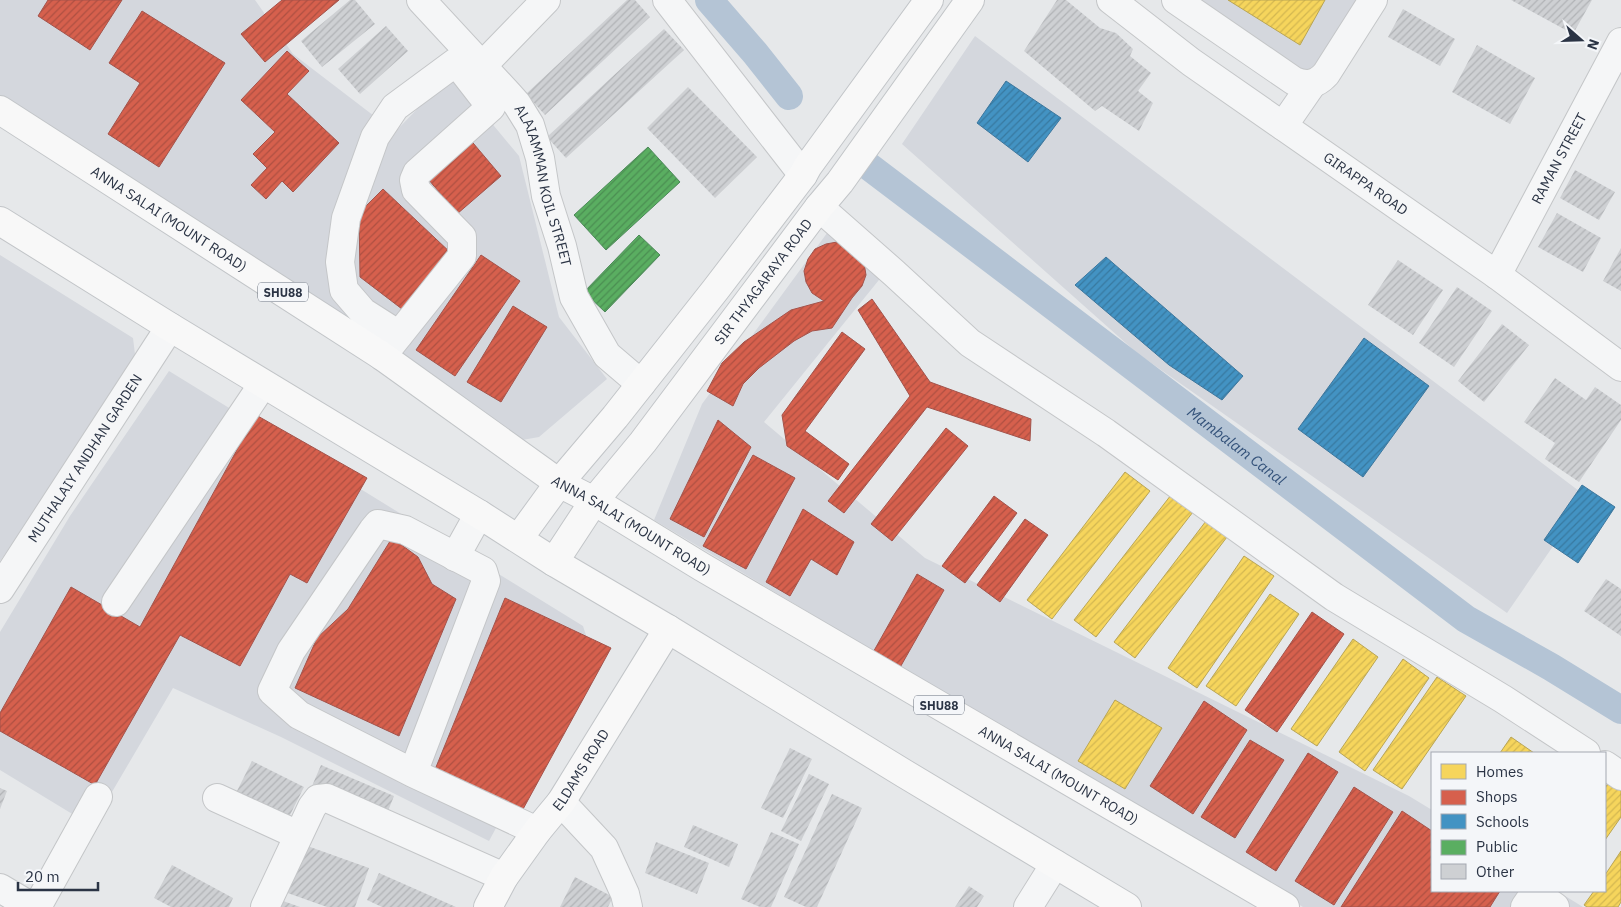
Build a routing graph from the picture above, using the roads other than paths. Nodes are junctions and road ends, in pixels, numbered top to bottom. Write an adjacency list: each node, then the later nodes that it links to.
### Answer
1 (421, 0): 10 (street, ALAIAMMAN KOIL STREET)
2 (546, 0): 10 (street)
3 (667, 0): 14 (street)
4 (930, 0): 14 (main road)
5 (970, 0): 15 (main road, SIR THYAGARAYA ROAD)
6 (1111, 0): 13 (street, GIRAPPA ROAD)
7 (1176, 0): 11 (street)
8 (1373, 0): 11 (street)
9 (1621, 42): 17 (street, RAMAN STREET)
10 (482, 66): 23 (street, ALAIAMMAN KOIL STREET)
11 (1312, 84): 13 (street)
12 (0, 110): 20 (main road, ANNA SALAI (MOUNT ROAD) / SHU88)
13 (1284, 126): 17 (street, GIRAPPA ROAD)
14 (803, 175): 23 (main road)
15 (819, 207): 25 (main road, SIR THYAGARAYA ROAD); 33 (street)
16 (0, 221): 18 (main road)
17 (1497, 275): 21 (street, GIRAPPA ROAD)
18 (170, 327): 22 (main road); 30 (street, MUTHALAIY ANDHAN GARDEN)
19 (399, 335): 19 (street); 20 (street)
20 (382, 356): 24 (main road, ANNA SALAI (MOUNT ROAD) / SHU88)
21 (1621, 367)
22 (264, 384): 26 (main road); 31 (street)
23 (641, 384): 24 (main road)
24 (560, 483): 25 (main road, ANNA SALAI (MOUNT ROAD) / SHU88); 27 (main road)
25 (594, 501): 29 (main road, SIR THYAGARAYA ROAD); 52 (main road, ANNA SALAI (MOUNT ROAD) / SHU88)
26 (479, 514): 27 (main road); 28 (street)
27 (519, 538): 29 (main road)
28 (456, 557): 35 (street); 35 (street)
29 (554, 562): 32 (main road)
30 (0, 589)
31 (116, 602)
32 (668, 629): 39 (main road, ELDAMS ROAD); 42 (main road)
33 (1584, 752)
34 (1606, 766): 36 (street)
35 (412, 774): 40 (street)
36 (1621, 776)
37 (98, 797): 46 (street)
38 (217, 798): 41 (street)
39 (561, 802): 40 (main road, ELDAMS ROAD); 49 (street)
40 (536, 831): 43 (main road, ELDAMS ROAD)
41 (298, 834): 43 (street); 47 (street)
42 (1055, 864): 50 (street); 51 (main road)
43 (504, 877): 48 (main road, ELDAMS ROAD)
44 (0, 888): 45 (street)
45 (32, 907)
46 (37, 907)
47 (265, 907)
48 (488, 907)
49 (628, 907)
50 (1028, 907)
51 (1127, 907)
52 (1284, 907)
53 (1525, 907): 54 (street)
54 (1555, 907)

